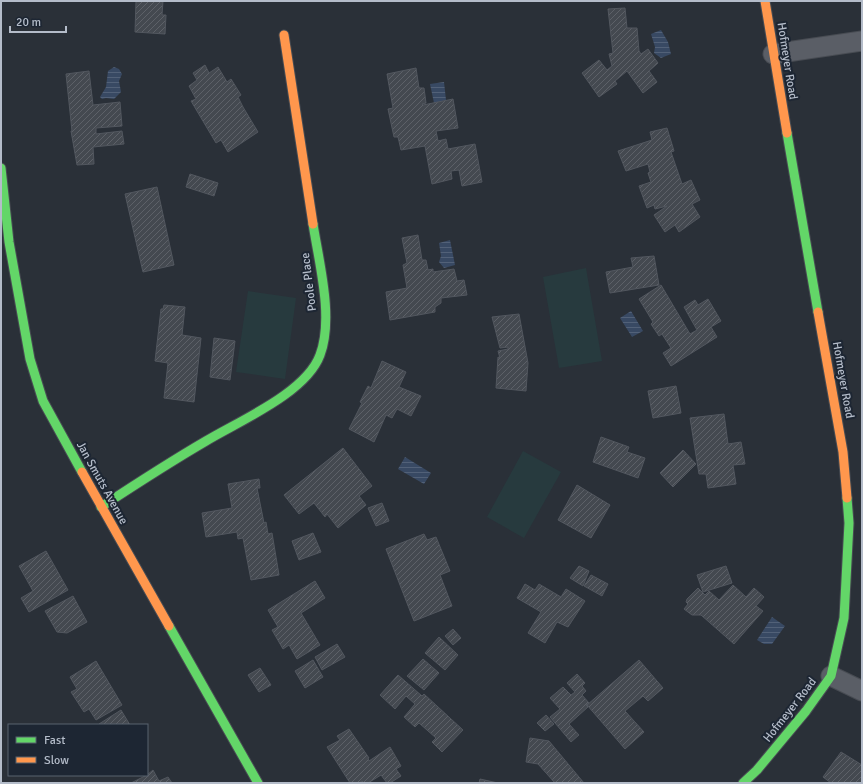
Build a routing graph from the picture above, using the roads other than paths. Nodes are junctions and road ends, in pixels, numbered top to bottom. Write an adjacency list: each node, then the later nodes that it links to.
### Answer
1 (765, 1): 4 (street, Hofmeyer Road)
2 (284, 35): 6 (street, Poole Place)
3 (862, 41): 4 (street)
4 (772, 54): 7 (street, Hofmeyer Road)
5 (1, 168): 6 (street, Jan Smuts Avenue)
6 (101, 507): 9 (street, Jan Smuts Avenue)
7 (830, 676): 8 (street); 10 (street, Hofmeyer Road)
8 (862, 691)
9 (258, 783)
10 (743, 783)

